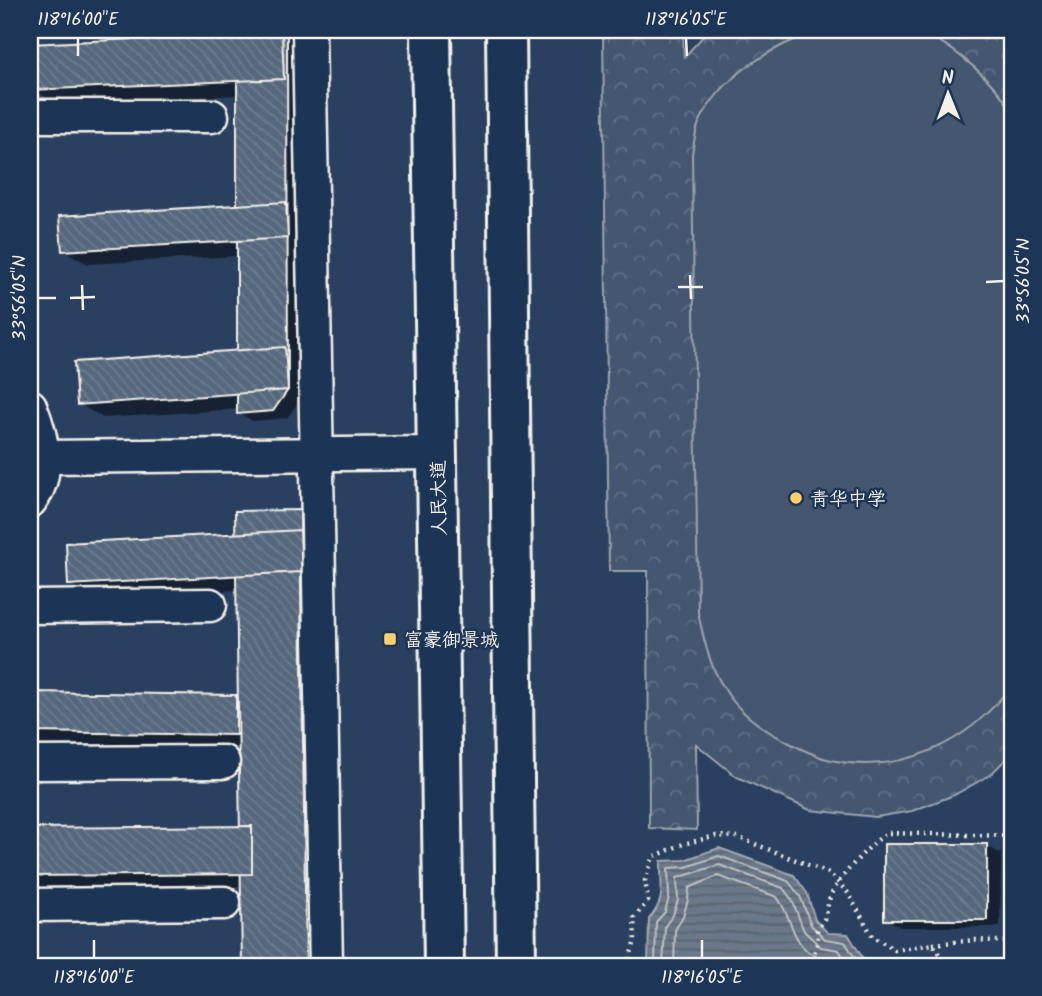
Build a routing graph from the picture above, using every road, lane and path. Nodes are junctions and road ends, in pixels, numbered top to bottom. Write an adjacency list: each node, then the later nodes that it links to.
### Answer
1 (309, 30): 8 (lane)
2 (431, 30): 7 (main road, 人民大道)
3 (506, 30): 23 (main road)
4 (212, 116): 5 (lane)
5 (30, 117)
6 (30, 406): 9 (lane)
7 (437, 453): 8 (lane); 22 (main road, 人民大道)
8 (316, 454): 9 (lane); 21 (lane)
9 (44, 457): 10 (lane)
10 (30, 501)
11 (210, 606): 12 (lane)
12 (30, 607)
13 (223, 762): 14 (lane)
14 (30, 763)
15 (1012, 836): 16 (path)
16 (839, 884): 20 (path); 24 (path); 25 (path)
17 (224, 903): 18 (lane)
18 (30, 905)
19 (1012, 942): 20 (path)
20 (933, 944): 26 (path)
21 (326, 966)
22 (444, 966)
23 (516, 966)
24 (627, 966)
25 (812, 966)
26 (944, 966)

